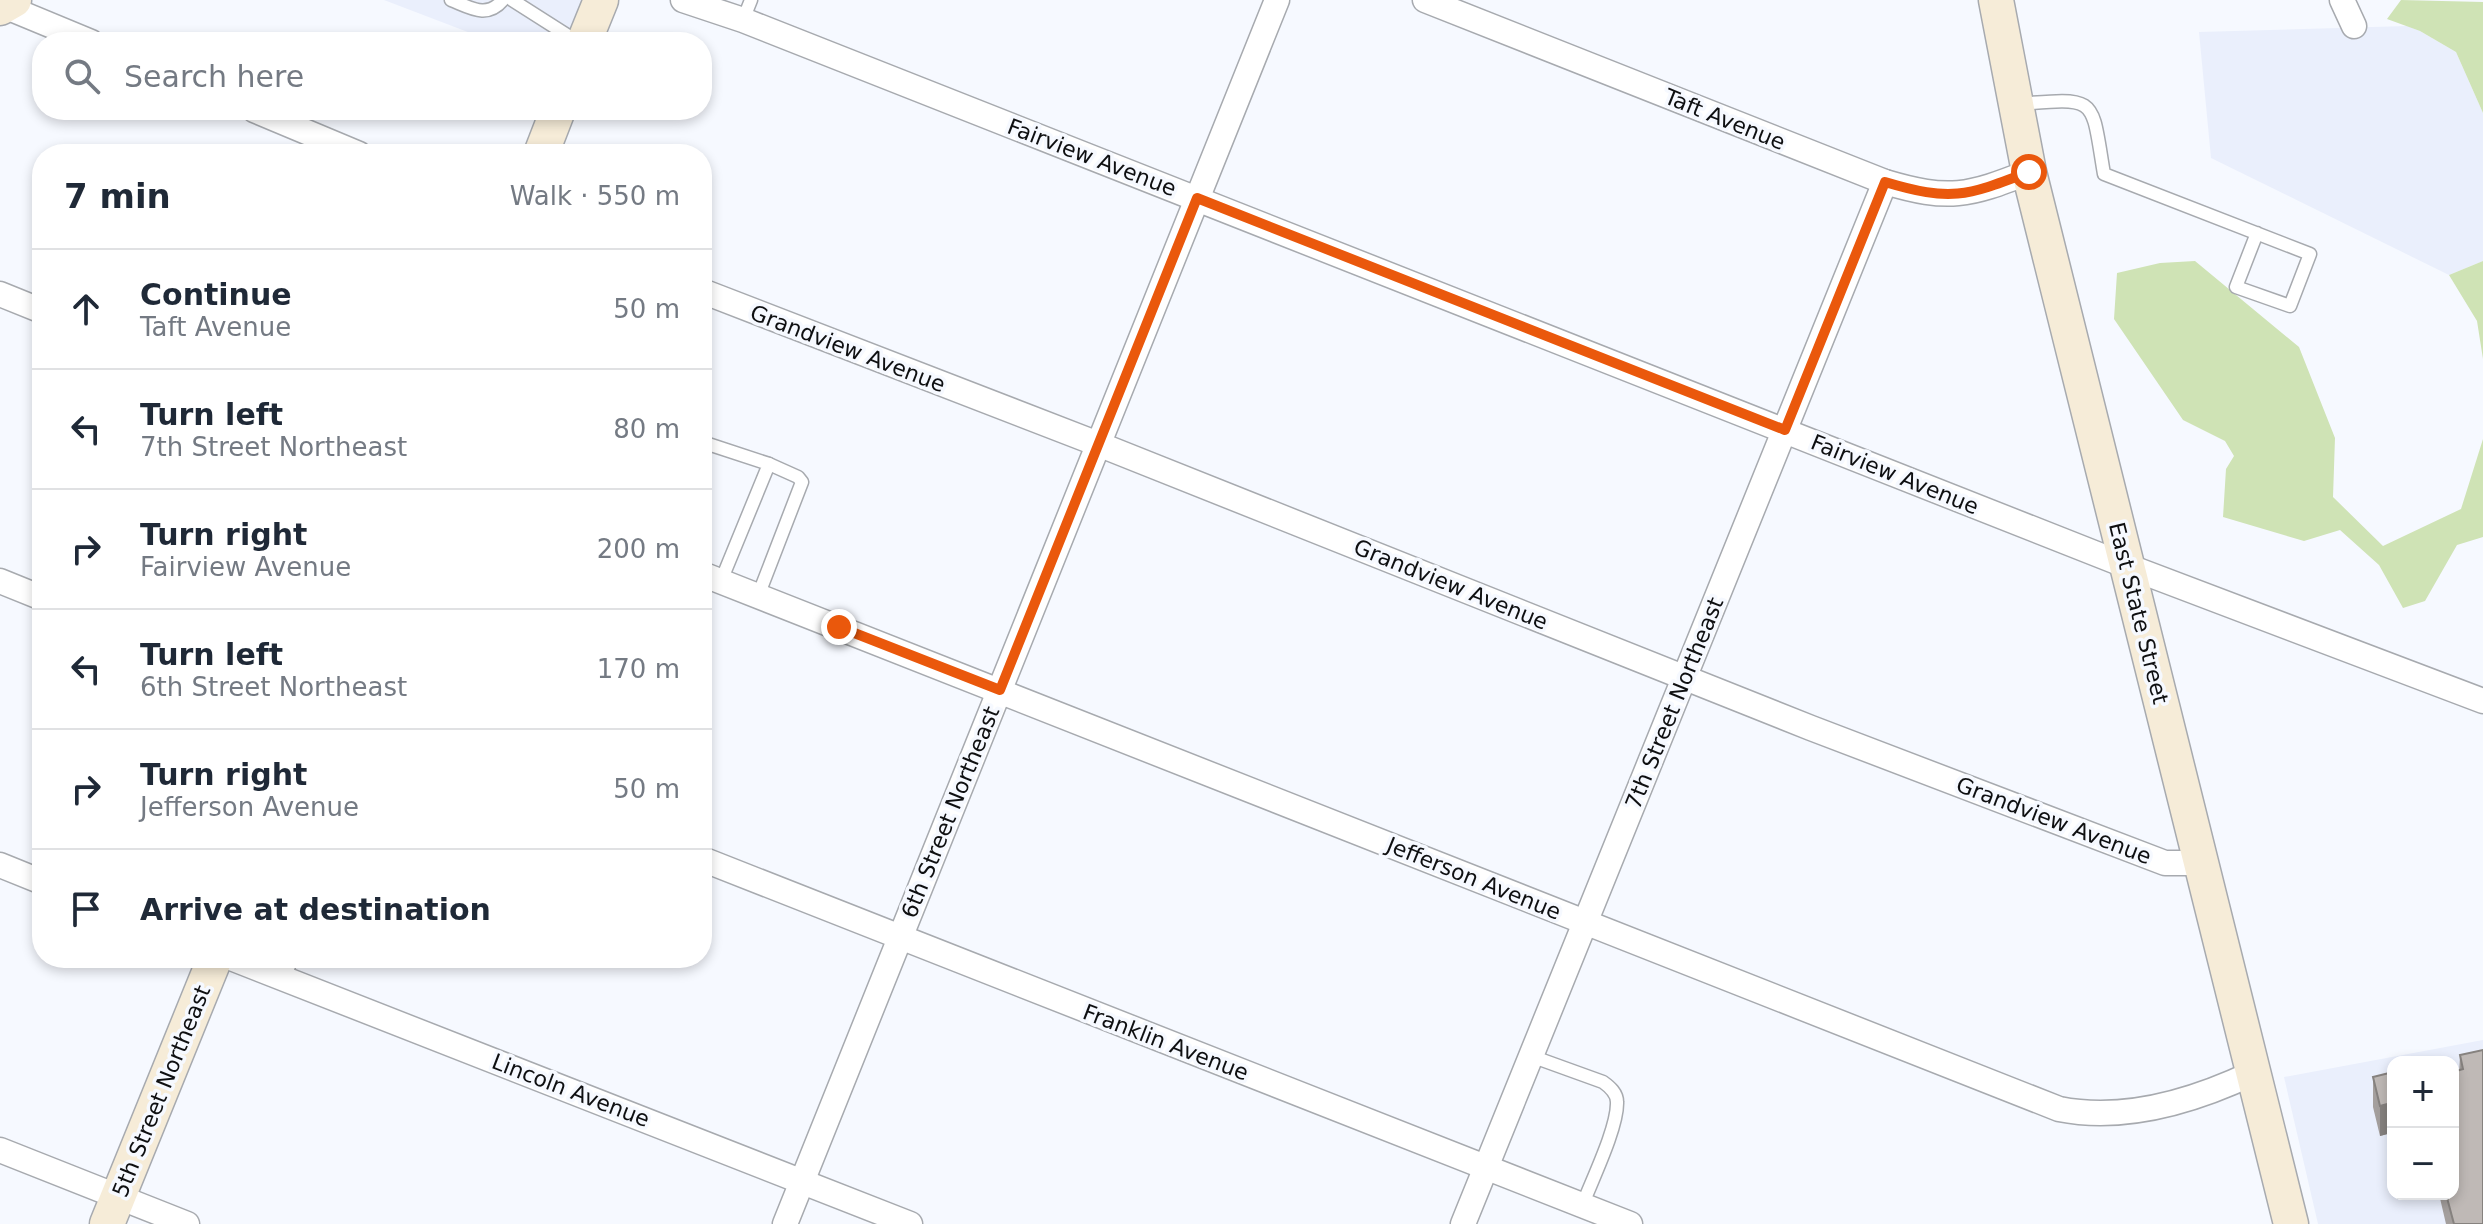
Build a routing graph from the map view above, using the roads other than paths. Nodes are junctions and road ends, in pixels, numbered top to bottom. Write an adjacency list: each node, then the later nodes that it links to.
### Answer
1 (451, 0): 2 (lane)
2 (503, 0)
3 (512, 0): 14 (lane)
4 (601, 0): 15 (street)
5 (683, 0): 11 (street, Fairview Avenue)
6 (1277, 0): 23 (street, 6th Street Northeast)
7 (1425, 0): 22 (street, Taft Avenue)
8 (1996, 0): 16 (street, East State Street)
9 (2342, 0): 12 (street)
10 (6, 5): 13 (street)
11 (747, 10): 23 (street, Fairview Avenue)
12 (2354, 26)
13 (68, 32)
14 (562, 32)
15 (588, 32)
16 (2016, 104): 21 (street, East State Street); 24 (lane)
17 (278, 120): 19 (street)
18 (554, 120): 20 (street)
19 (335, 144)
20 (545, 144)
21 (2029, 172): 22 (street, Taft Avenue); 32 (street, East State Street)
22 (1885, 182): 28 (street, 7th Street Northeast)
23 (1197, 198): 28 (street, Fairview Avenue); 29 (street, 6th Street Northeast)
24 (2257, 233): 24 (lane)
25 (0, 294): 27 (street)
26 (712, 295): 29 (street, Grandview Avenue)
27 (32, 307)
28 (1785, 430): 32 (street, Fairview Avenue); 37 (street, 7th Street Northeast)
29 (1098, 444): 37 (street, Grandview Avenue); 38 (street, 6th Street Northeast)
30 (712, 445): 31 (lane)
31 (769, 464): 33 (lane); 36 (lane)
32 (2127, 566): 39 (street, Fairview Avenue); 41 (street, East State Street)
33 (712, 578): 36 (street, Jefferson Avenue)
34 (0, 581): 35 (street)
35 (32, 594)
36 (758, 596): 38 (street, Jefferson Avenue)
37 (1685, 677): 41 (street, Grandview Avenue); 44 (street, 7th Street Northeast)
38 (1000, 690): 44 (street, Jefferson Avenue); 45 (street, 6th Street Northeast)
39 (2483, 701)
40 (712, 863): 45 (street, Franklin Avenue)
41 (2202, 863): 49 (street, East State Street)
42 (0, 865): 43 (street)
43 (32, 878)
44 (1585, 923): 48 (street, 7th Street Northeast); 49 (street, Jefferson Avenue)
45 (900, 937): 51 (street, Franklin Avenue); 52 (street, 6th Street Northeast)
46 (211, 968): 54 (street, 5th Street Northeast)
47 (288, 968): 52 (street, Lincoln Avenue)
48 (1531, 1056): 51 (street, 7th Street Northeast); 53 (lane)
49 (2253, 1073): 60 (street, East State Street)
50 (0, 1150): 54 (street)
51 (1486, 1168): 53 (street, Franklin Avenue); 58 (street, 7th Street Northeast)
52 (802, 1180): 56 (street, 6th Street Northeast); 57 (street, Lincoln Avenue)
53 (1582, 1206): 59 (street, Franklin Avenue)
54 (112, 1210): 55 (street)
55 (187, 1224)
56 (785, 1224)
57 (910, 1224)
58 (1463, 1224)
59 (1630, 1224)
60 (2291, 1224)

